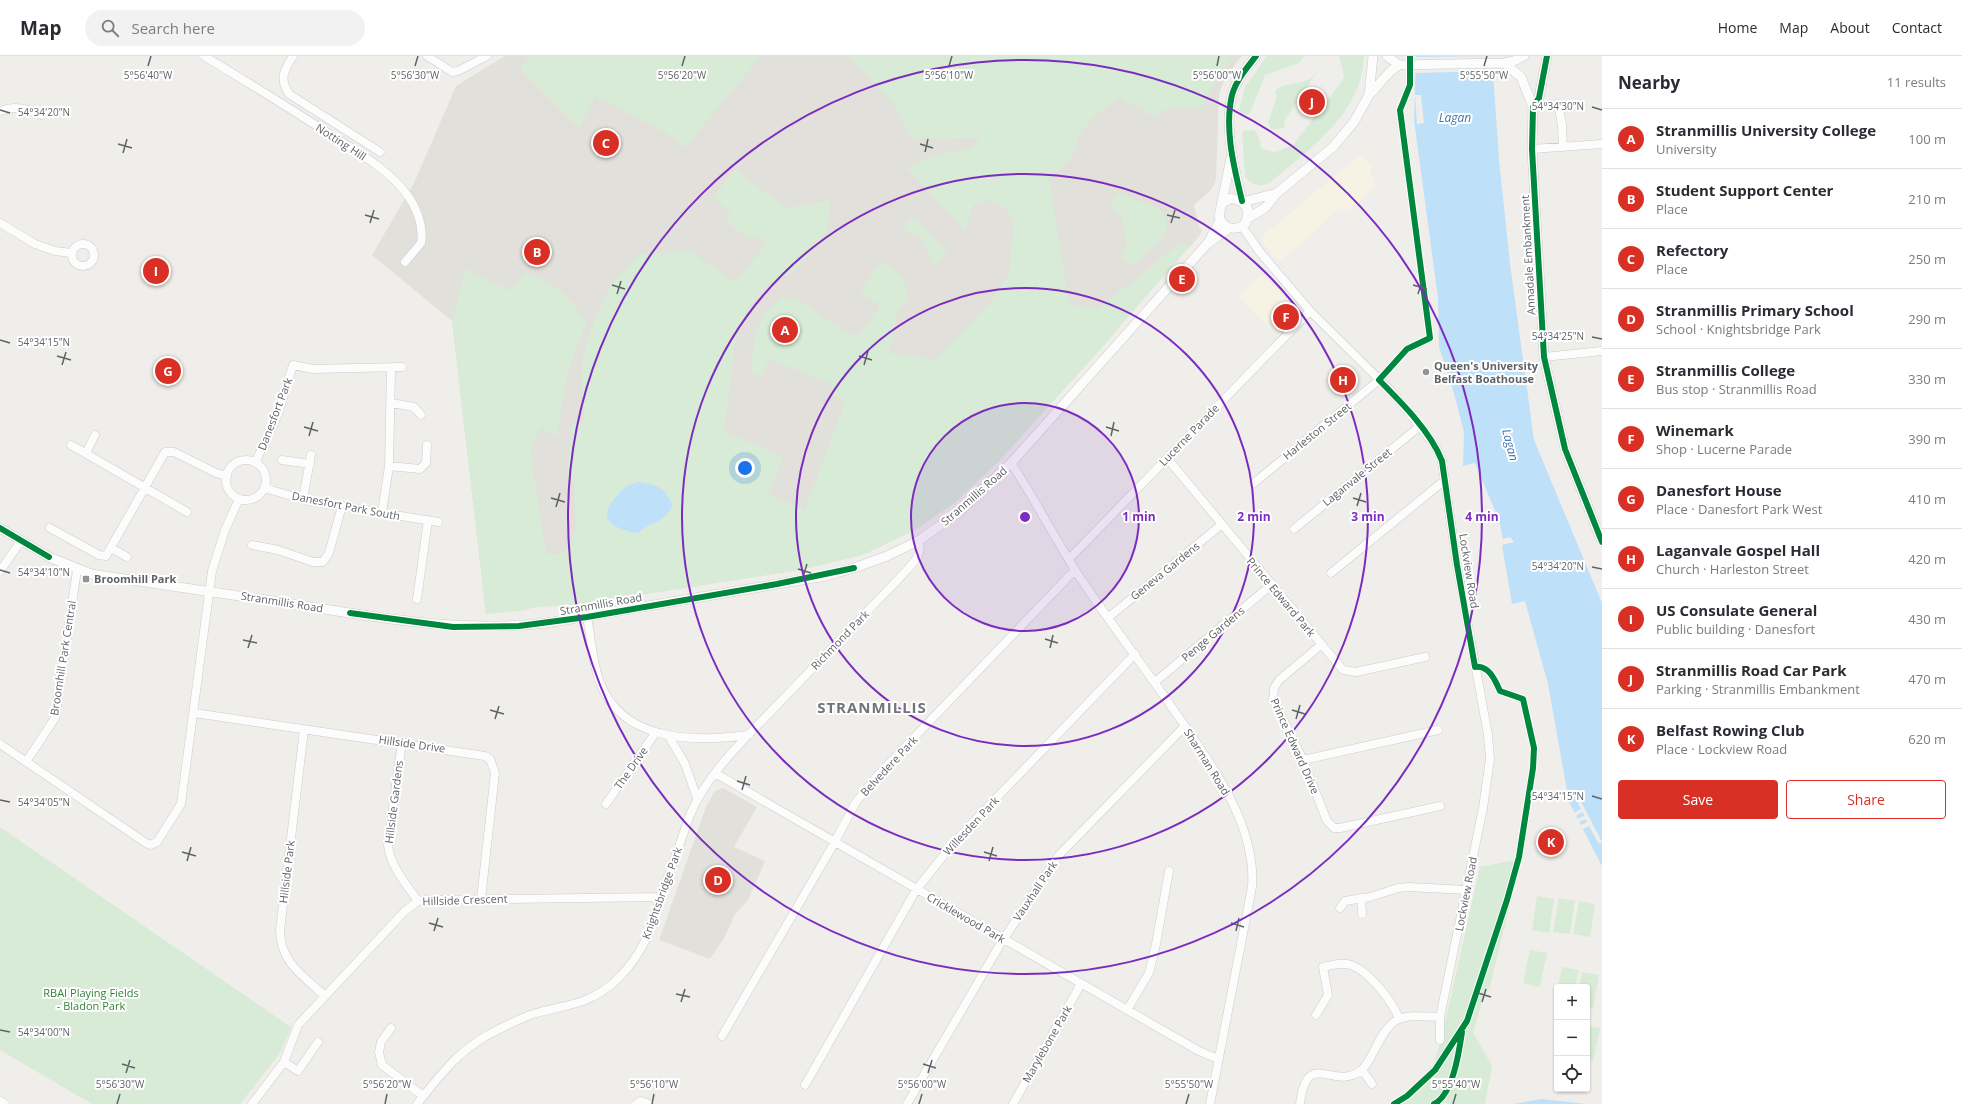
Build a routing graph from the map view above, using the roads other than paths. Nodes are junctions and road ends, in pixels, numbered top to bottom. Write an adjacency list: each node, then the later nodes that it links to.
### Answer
1 (204, 56): 32 (street, Notting Hill)
2 (293, 56): 20 (street)
3 (427, 56): 4 (street)
4 (487, 56)
5 (1256, 56): 21 (street)
6 (1372, 56): 12 (street)
7 (1387, 56): 11 (street)
8 (1524, 56): 10 (street)
9 (1547, 56): 14 (street, Annadale Embankment)
10 (1501, 63): 11 (street); 14 (street, Annadale Embankment)
11 (1403, 65): 12 (street)
12 (1369, 95): 22 (street)
13 (1558, 104): 18 (street)
14 (1533, 107): 19 (street, Annadale Embankment)
15 (0, 111): 16 (street)
16 (42, 115)
17 (1602, 144): 18 (street)
18 (1563, 147): 19 (street)
19 (1532, 149): 35 (street, Annadale Embankment)
20 (380, 152)
21 (1231, 157): 23 (street); 24 (street)
22 (1277, 193): 23 (street); 25 (street)
23 (1243, 201): 24 (street); 25 (street)
24 (1223, 203): 26 (street)
25 (1248, 218): 28 (street)
26 (1220, 220): 29 (street); 30 (street, Stranmillis Road)
27 (0, 223): 31 (street)
28 (1242, 226): 29 (street); 33 (street, Lockview Road)
29 (1229, 228): 30 (street, Stranmillis Road)
30 (1207, 244): 50 (street, Stranmillis Road)
31 (71, 253)
32 (405, 262)
33 (1310, 311): 38 (street, Lockview Road); 47 (street, Lucerne Parade)
34 (1602, 351): 35 (street)
35 (1544, 357): 71 (street, Annadale Embankment)
36 (402, 367): 37 (street)
37 (391, 368): 39 (street); 49 (street, Danesfort Park)
38 (1379, 380): 41 (street, Lockview Road); 55 (street, Harleston Street)
39 (391, 403): 40 (street); 52 (street)
40 (421, 415)
41 (1420, 426): 54 (street, Lockview Road); 68 (street, Laganvale Street)
42 (96, 435): 45 (street)
43 (71, 445): 45 (street)
44 (427, 445): 52 (street)
45 (86, 453): 56 (street)
46 (311, 455): 51 (street)
47 (1167, 458): 65 (street, Prince Edward Park); 75 (street, Lucerne Parade)
48 (282, 460): 51 (street)
49 (255, 463): 53 (street); 57 (street)
50 (1011, 463): 70 (street, Stranmillis Road); 75 (street, Sharman Road)
51 (310, 464): 59 (street)
52 (389, 466): 62 (street)
53 (227, 476): 56 (street); 58 (street)
54 (1445, 480): 79 (street); 107 (street, Lockview Road)
55 (1254, 483)
56 (144, 488): 61 (street); 73 (street)
57 (264, 488): 58 (street); 59 (street, Danesfort Park South)
58 (239, 499): 81 (street)
59 (304, 500): 60 (street, Danesfort Park South)
60 (342, 506): 62 (street, Danesfort Park South); 72 (street)
61 (187, 512)
62 (382, 513): 63 (street, Danesfort Park South)
63 (428, 520): 64 (street, Danesfort Park South); 82 (street)
64 (438, 522)
65 (1221, 525): 80 (street, Prince Edward Park); 84 (street, Geneva Gardens)
66 (0, 528): 69 (street, Stranmillis Road)
67 (50, 528): 73 (street)
68 (1294, 529)
69 (21, 541): 76 (street, Stranmillis Road); 78 (street)
70 (918, 541): 83 (street, Stranmillis Road); 95 (street, Richmond Park)
71 (1602, 542)
72 (252, 545)
73 (111, 548): 74 (street)
74 (127, 557)
75 (1069, 559): 77 (street, Sharman Road)
76 (77, 570): 81 (street, Stranmillis Road); 99 (street, Broomhill Park Central)
77 (1075, 570): 84 (street, Sharman Road); 104 (street, Belvedere Park)
78 (0, 571)
79 (1331, 573)
80 (1271, 586): 85 (street, Prince Edward Park); 88 (street, Penge Gardens)
81 (209, 592): 83 (street, Stranmillis Road); 89 (street)
82 (417, 598)
83 (587, 617): 93 (street)
84 (1109, 617): 86 (street, Sharman Road)
85 (1321, 645): 87 (street, Prince Edward Park); 98 (street, Prince Edward Drive)
86 (1135, 654): 88 (street, Sharman Road); 106 (street, Willesden Park)
87 (1425, 657)
88 (1154, 682): 90 (street, Sharman Road)
89 (194, 713): 91 (street, Hillside Drive); 99 (street)
90 (1185, 726): 114 (street, Vauxhall Park); 125 (street, Sharman Road)
91 (304, 730): 96 (street, Hillside Drive); 116 (street, Hillside Park)
92 (1438, 730): 98 (street)
93 (656, 732): 94 (street); 102 (street, The Drive)
94 (668, 735): 95 (street); 101 (street)
95 (749, 735): 100 (street, Richmond Park)
96 (402, 742): 110 (street, Hillside Drive); 111 (street, Hillside Gardens)
97 (0, 744): 99 (street)
98 (1304, 760): 103 (street, Prince Edward Drive)
99 (26, 762)
100 (715, 773): 101 (street, Richmond Park); 104 (street, Cricklewood Park)
101 (697, 798): 108 (street, Knightsbridge Park)
102 (606, 804)
103 (1440, 806)
104 (835, 842): 106 (street, Cricklewood Park); 122 (street, Belvedere Park)
105 (1169, 872): 117 (street)
106 (916, 890): 114 (street, Cricklewood Park); 129 (street, Willesden Park)
107 (1466, 890): 109 (street); 119 (street, Lockview Road)
108 (661, 897): 110 (street, Hillside Crescent); 130 (street, Knightsbridge Park)
109 (1361, 898): 112 (street); 113 (street)
110 (481, 899): 111 (street, Hillside Crescent)
111 (418, 901): 116 (street, Hillside Crescent)
112 (1340, 908)
113 (1362, 914)
114 (1003, 940): 115 (street, Cricklewood Park); 137 (street, Vauxhall Park)
115 (1081, 984): 117 (street, Cricklewood Park); 138 (street, Marylebone Park)
116 (325, 996): 126 (street, Hillside Crescent)
117 (1127, 1010): 125 (street, Cricklewood Park)
118 (1316, 1015): 120 (street)
119 (1440, 1017): 120 (street); 123 (street, Lockview Road)
120 (1399, 1018): 127 (street)
121 (391, 1028): 130 (street)
122 (722, 1036)
123 (1440, 1040)
124 (318, 1042): 126 (street)
125 (1218, 1059): 139 (street, Sharman Road)
126 (284, 1062): 133 (street)
127 (1362, 1070): 128 (street); 140 (street)
128 (1372, 1084)
129 (805, 1085)
130 (423, 1096): 134 (street, Knightsbridge Park)
131 (0, 1101): 132 (street)
132 (5, 1104)
133 (252, 1104)
134 (417, 1104)
135 (636, 1104): 136 (street)
136 (649, 1104)
137 (907, 1104)
138 (1013, 1104)
139 (1210, 1104)
140 (1300, 1104)

